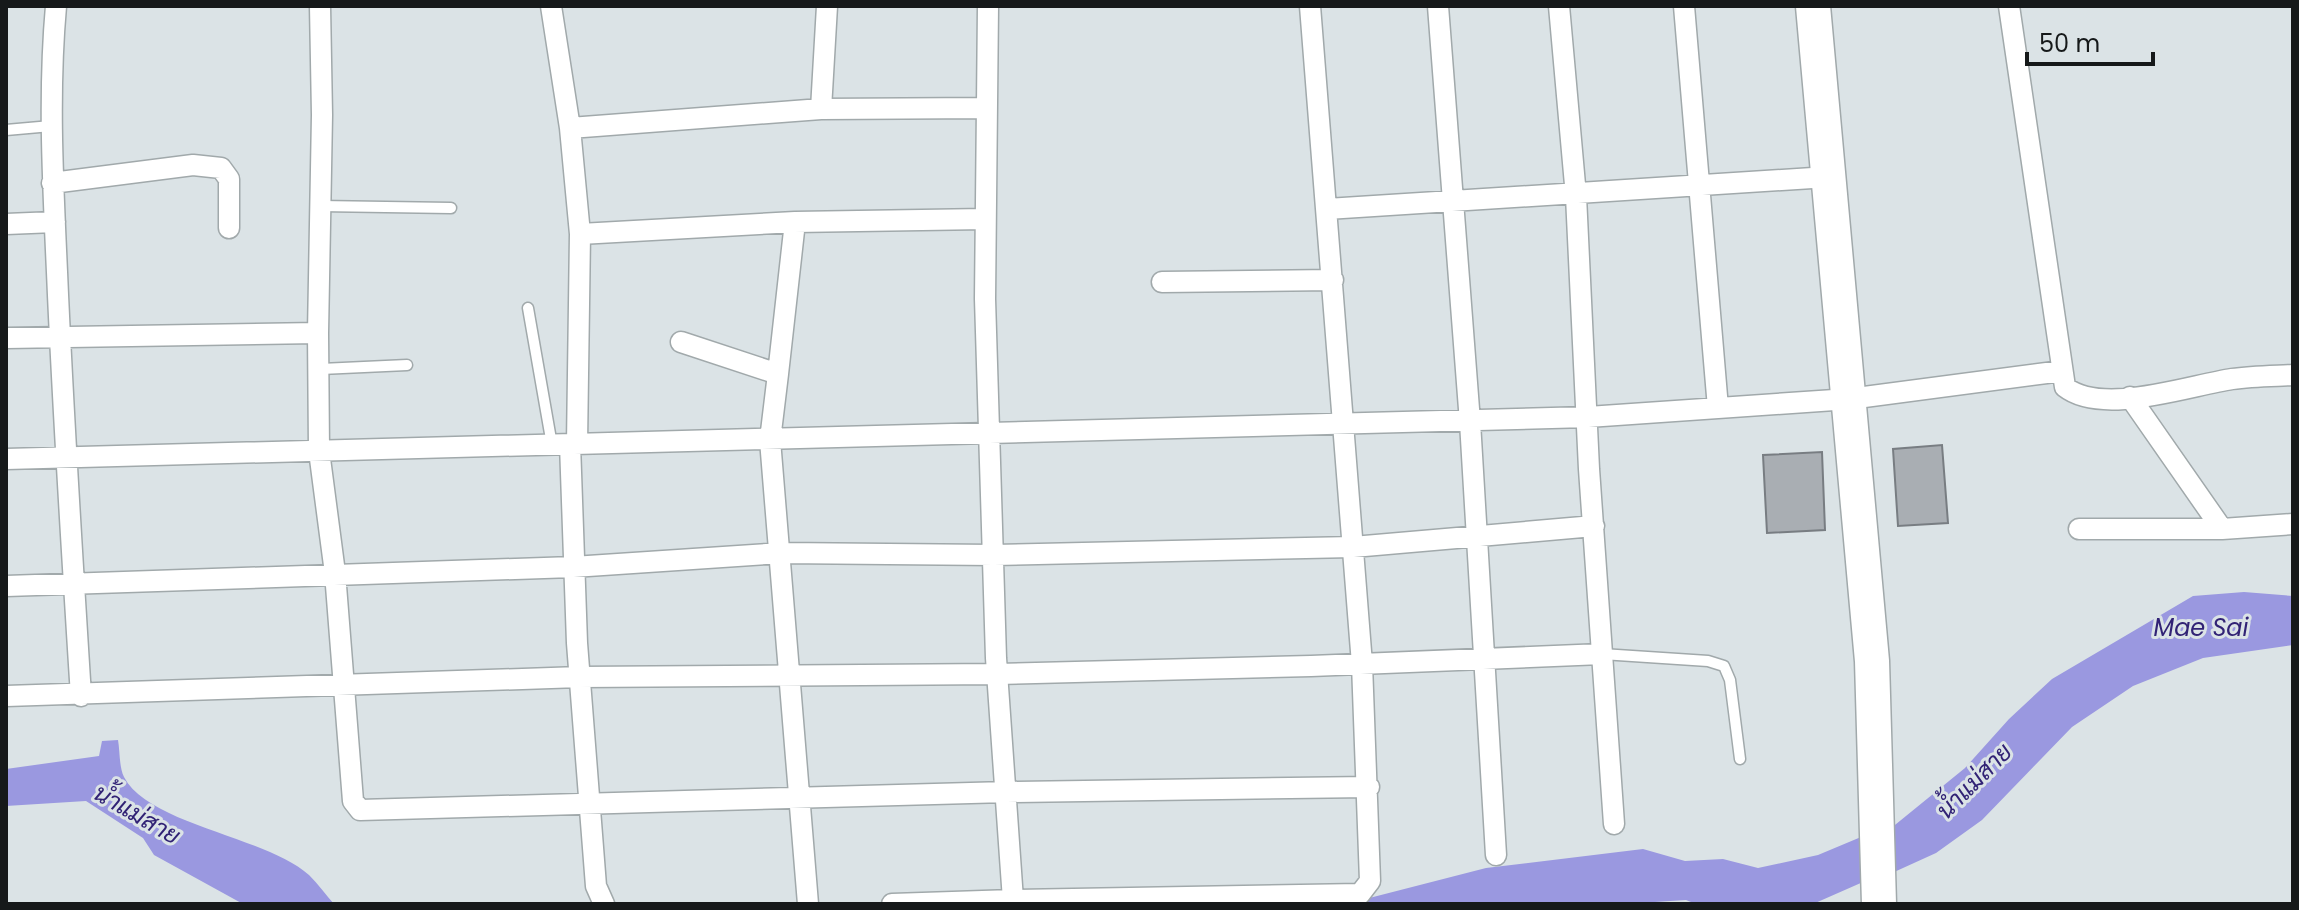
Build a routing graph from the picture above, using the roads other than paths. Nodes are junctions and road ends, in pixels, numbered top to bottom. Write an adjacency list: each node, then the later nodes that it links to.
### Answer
1 (56, 6): 14 (street)
2 (320, 6): 22 (street)
3 (551, 6): 15 (street)
4 (827, 6): 13 (street)
5 (988, 6): 12 (street)
6 (1310, 6): 24 (street)
7 (1438, 6): 21 (street)
8 (1559, 6): 20 (street)
9 (1684, 6): 19 (street)
10 (1813, 6): 17 (highway)
11 (2009, 6): 40 (street)
12 (987, 108): 13 (street); 25 (street)
13 (821, 109): 15 (street)
14 (51, 126): 16 (lane); 18 (street)
15 (570, 128): 30 (street)
16 (6, 130)
17 (1828, 177): 19 (street); 44 (highway)
18 (52, 183): 26 (street); 29 (street)
19 (1698, 187): 20 (street); 45 (street)
20 (1576, 196): 21 (street); 46 (street)
21 (1453, 203): 24 (street); 47 (street)
22 (320, 206): 23 (lane); 34 (street)
23 (451, 208)
24 (1327, 209): 31 (street)
25 (985, 219): 27 (street); 49 (street)
26 (55, 222): 28 (street); 36 (street)
27 (795, 222): 30 (street); 41 (street)
28 (6, 224)
29 (229, 228)
30 (580, 234): 51 (street)
31 (1333, 280): 32 (street); 48 (street)
32 (1162, 282)
33 (528, 308): 51 (lane)
34 (318, 333): 36 (street); 39 (street)
35 (6, 338): 36 (street)
36 (60, 338): 53 (street)
37 (681, 342): 41 (street)
38 (407, 365): 39 (lane)
39 (321, 369): 52 (street)
40 (2062, 371): 43 (street); 44 (street)
41 (778, 374): 50 (street)
42 (2293, 375): 43 (street)
43 (2130, 397): 58 (street)
44 (1849, 399): 45 (street); 87 (highway)
45 (1718, 408): 46 (street)
46 (1588, 417): 47 (street); 56 (street)
47 (1470, 422): 48 (street); 59 (street)
48 (1345, 424): 49 (street); 60 (street)
49 (990, 434): 50 (street); 62 (street)
50 (770, 440): 51 (street); 61 (street)
51 (566, 444): 52 (street); 63 (street)
52 (319, 451): 53 (street); 64 (street)
53 (64, 458): 54 (street); 65 (street)
54 (6, 459)
55 (2293, 524): 58 (street)
56 (1594, 526): 59 (street); 67 (street)
57 (2079, 529): 58 (street)
58 (2222, 529)
59 (1476, 538): 60 (street); 68 (street)
60 (1353, 547): 62 (street); 69 (street)
61 (782, 553): 62 (street); 63 (street); 70 (street)
62 (994, 555): 71 (street)
63 (573, 567): 64 (street); 72 (street)
64 (335, 573): 65 (street); 73 (street)
65 (73, 581): 66 (street); 75 (street)
66 (6, 586)
67 (1602, 654): 68 (street); 76 (lane); 81 (street)
68 (1482, 660): 69 (street); 82 (street)
69 (1362, 664): 71 (street); 77 (street)
70 (789, 673): 71 (street); 72 (street); 79 (street)
71 (997, 674): 78 (street)
72 (580, 677): 73 (street); 80 (street)
73 (341, 684): 75 (street); 80 (street)
74 (6, 696): 75 (street)
75 (81, 696)
76 (1740, 759)
77 (1369, 787): 78 (street); 83 (street)
78 (1007, 792): 79 (street); 83 (street)
79 (798, 801): 80 (street); 85 (street)
80 (590, 806): 84 (street)
81 (1614, 824)
82 (1496, 855)
83 (1013, 902): 86 (street)
84 (604, 904)
85 (808, 904)
86 (892, 904)
87 (1879, 904)

